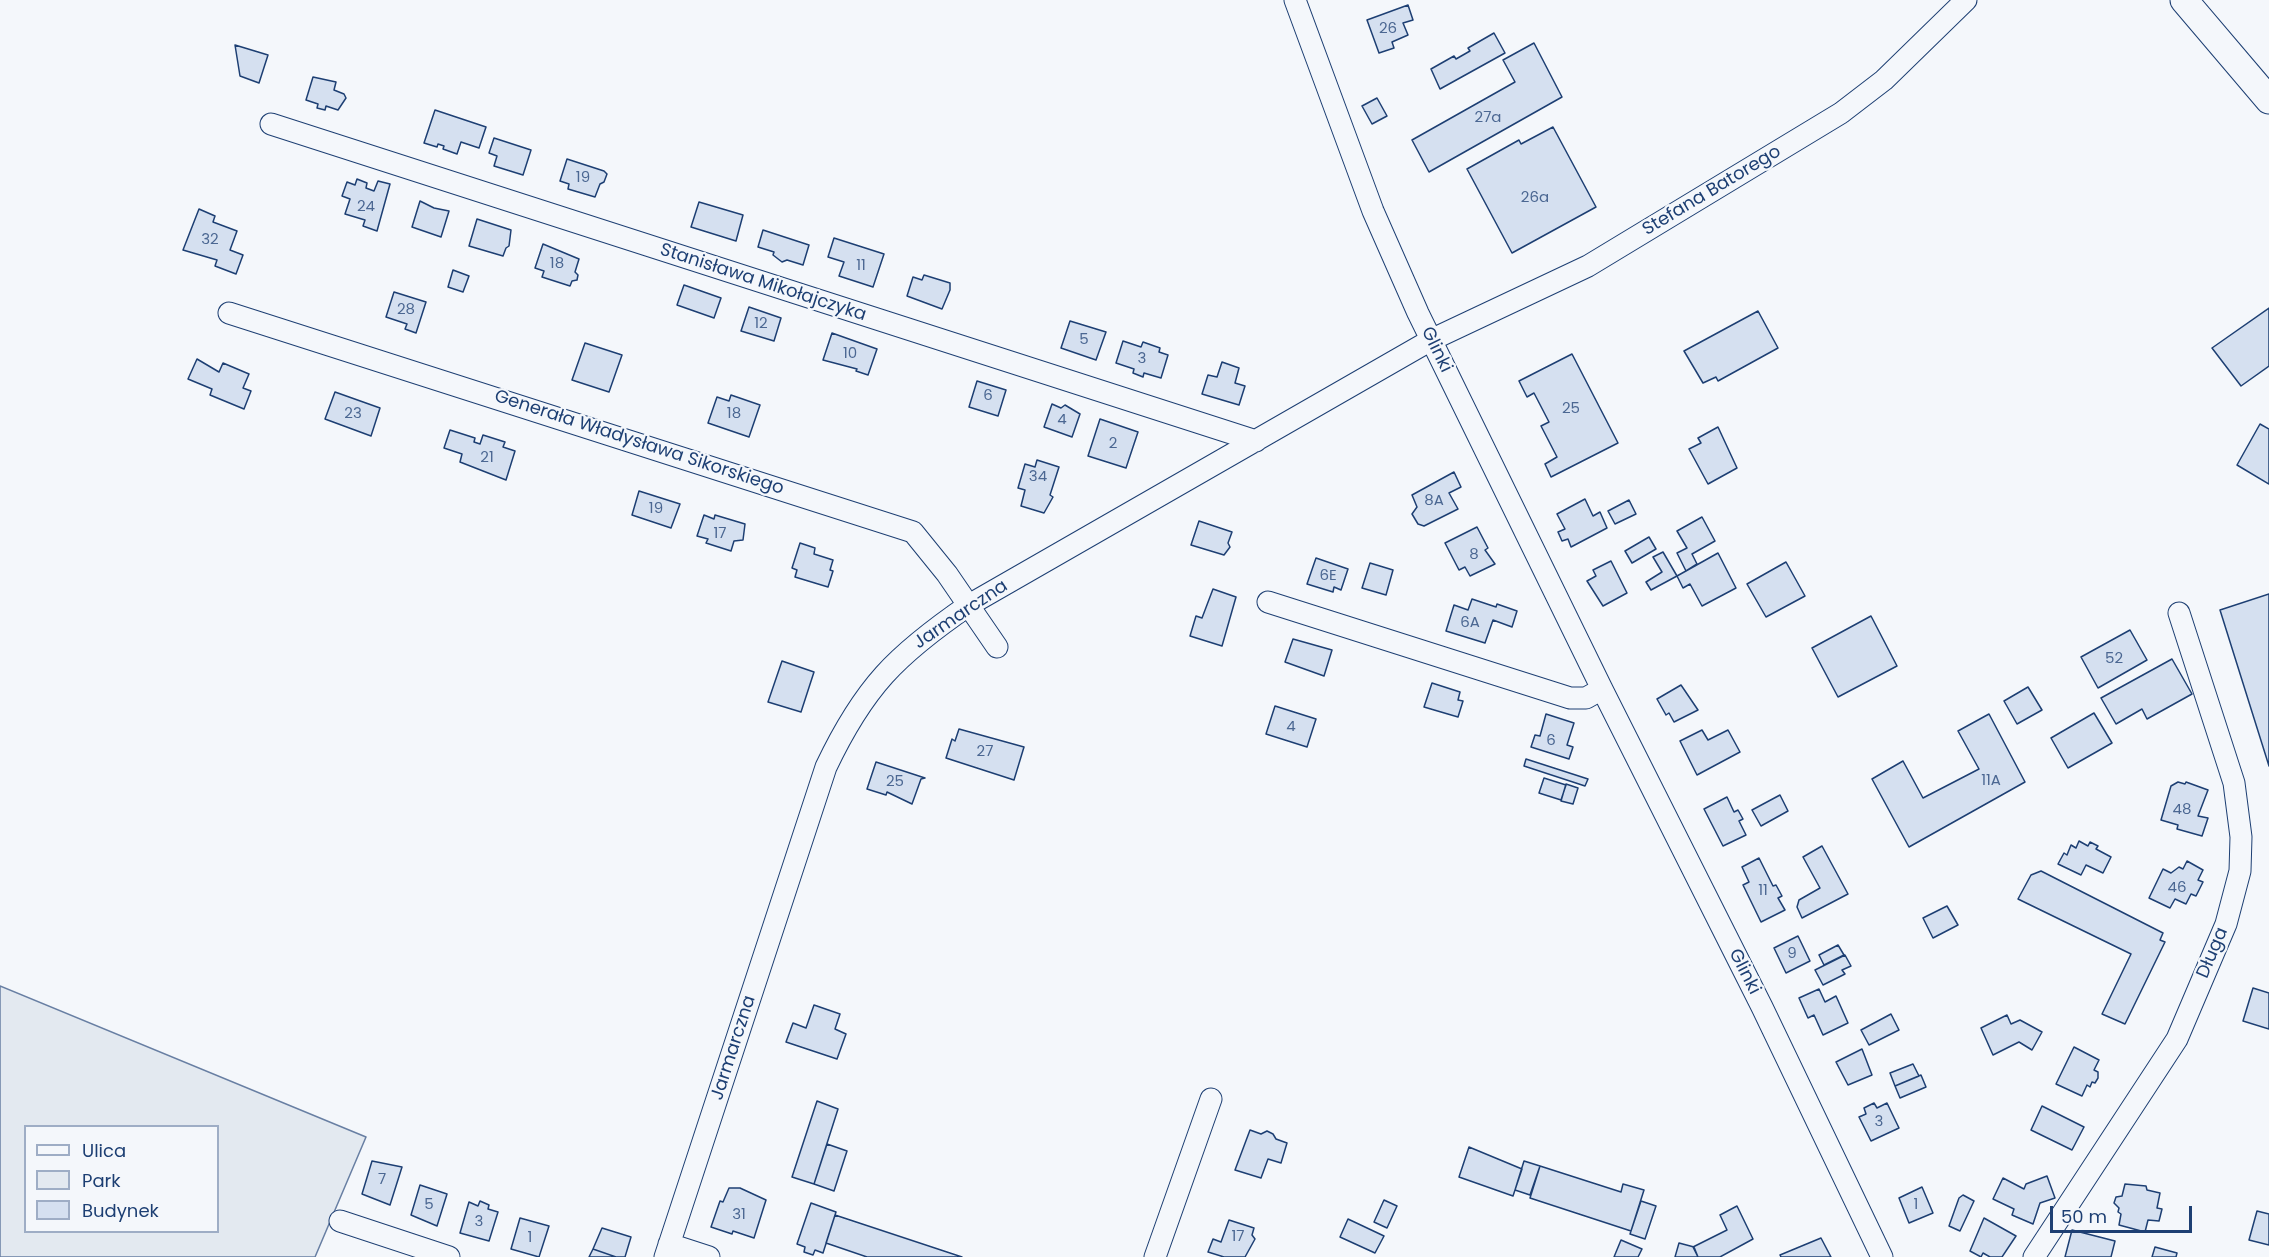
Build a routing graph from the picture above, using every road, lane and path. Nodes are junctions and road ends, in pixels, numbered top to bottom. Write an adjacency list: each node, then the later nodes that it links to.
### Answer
1 (1295, 0): 7 (street, Glinki)
2 (1966, 0): 7 (street, Stefana Batorego)
3 (2184, 0): 4 (main road)
4 (2269, 100)
5 (271, 124): 8 (street, Stanisława Mikołajczyka)
6 (229, 313): 10 (street, Generała Władysława Sikorskiego)
7 (1431, 340): 8 (street, Jarmarczna); 13 (street, Glinki)
8 (1256, 441): 10 (street, Jarmarczna)
9 (1268, 602): 13 (street)
10 (969, 605): 12 (street, Generała Władysława Sikorskiego); 16 (street, Jarmarczna)
11 (2179, 613): 21 (street, Długa)
12 (997, 647)
13 (1602, 689): 20 (street, Glinki)
14 (1210, 1099): 19 (street)
15 (340, 1221): 17 (street)
16 (667, 1250): 18 (street)
17 (449, 1257)
18 (710, 1257)
19 (1155, 1257)
20 (1882, 1257)
21 (2034, 1257)

